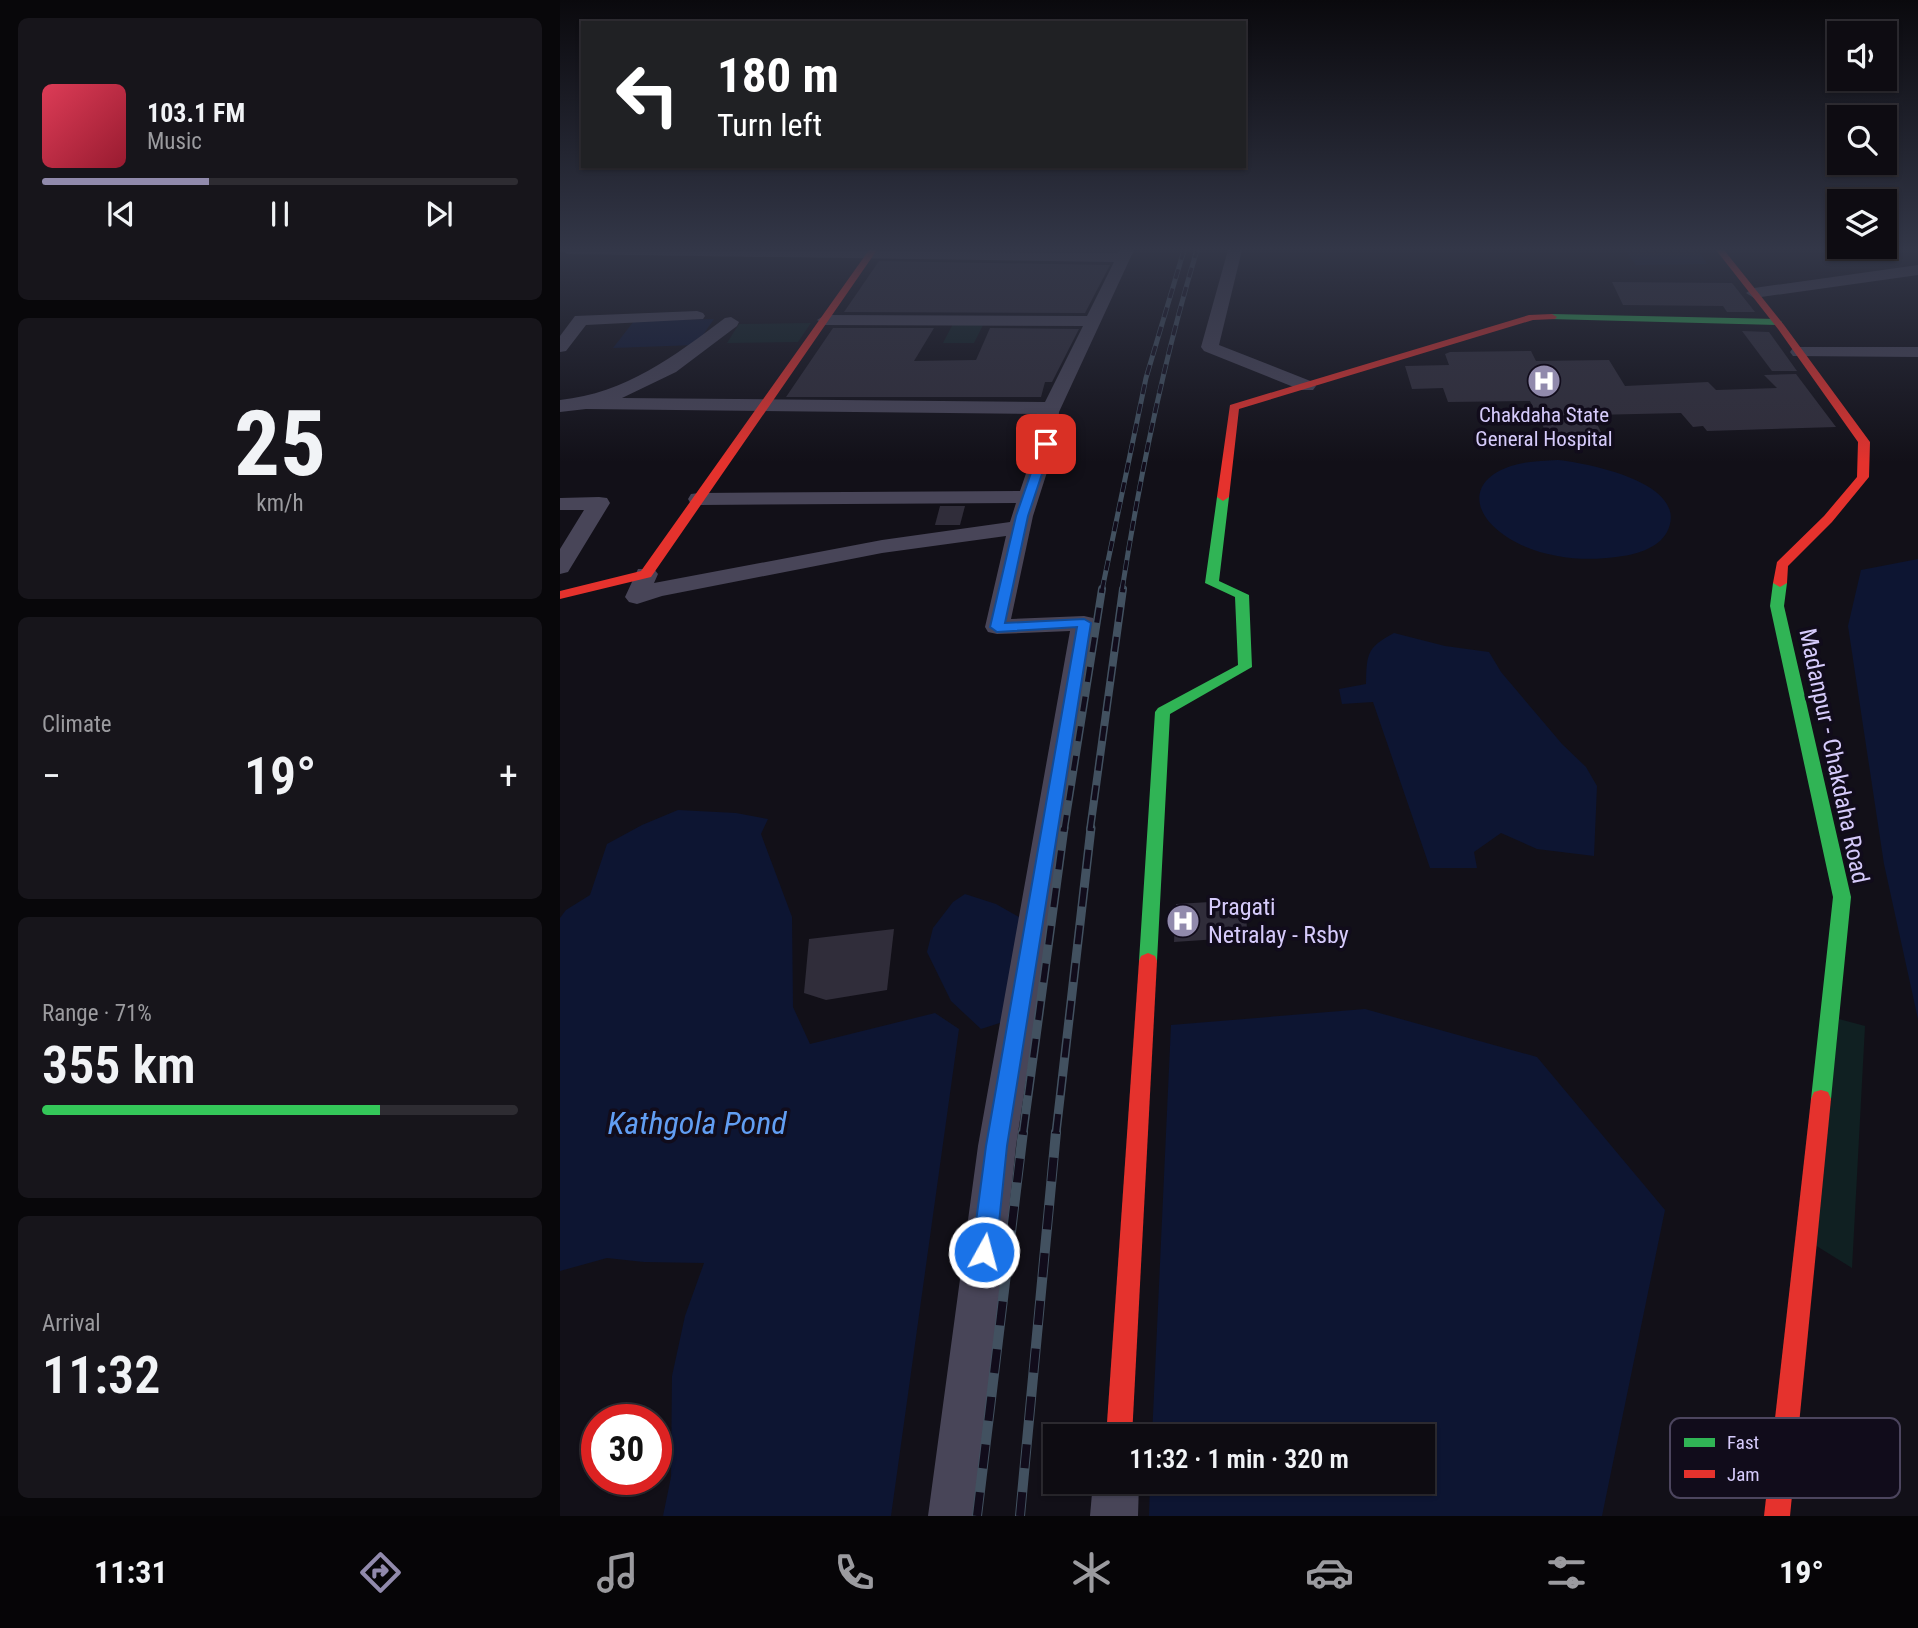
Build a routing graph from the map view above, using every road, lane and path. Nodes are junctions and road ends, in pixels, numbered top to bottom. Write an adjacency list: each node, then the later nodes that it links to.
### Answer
1 (825, 320): 15 (main road)
2 (580, 321): 10 (street)
3 (1026, 321): 4 (street)
4 (1094, 321): 17 (street)
5 (1217, 321): 13 (street)
6 (1520, 321): 13 (main road)
7 (1716, 321): 9 (main road)
8 (731, 322): 14 (street)
9 (1777, 322): 11 (main road, Madanpur - Chakdaha Road)
10 (560, 347)
11 (1799, 352): 12 (street); 25 (main road, Madanpur - Chakdaha Road)
12 (1918, 352)
13 (1307, 386): 26 (main road)
14 (586, 403): 15 (street); 16 (street)
15 (767, 403): 17 (street); 19 (main road)
16 (560, 406)
17 (1052, 408): 18 (street)
18 (1028, 497): 19 (street); 21 (street)
19 (699, 499): 23 (main road)
20 (560, 505): 22 (street)
21 (1019, 528): 23 (street); 29 (street)
22 (560, 567)
23 (646, 574): 24 (main road)
24 (560, 595)
25 (1787, 1418)
26 (1120, 1424)
27 (1115, 1494): 30 (street)
28 (1779, 1498): 31 (main road, Madanpur - Chakdaha Road)
29 (952, 1516)
30 (1114, 1516)
31 (1777, 1516)

